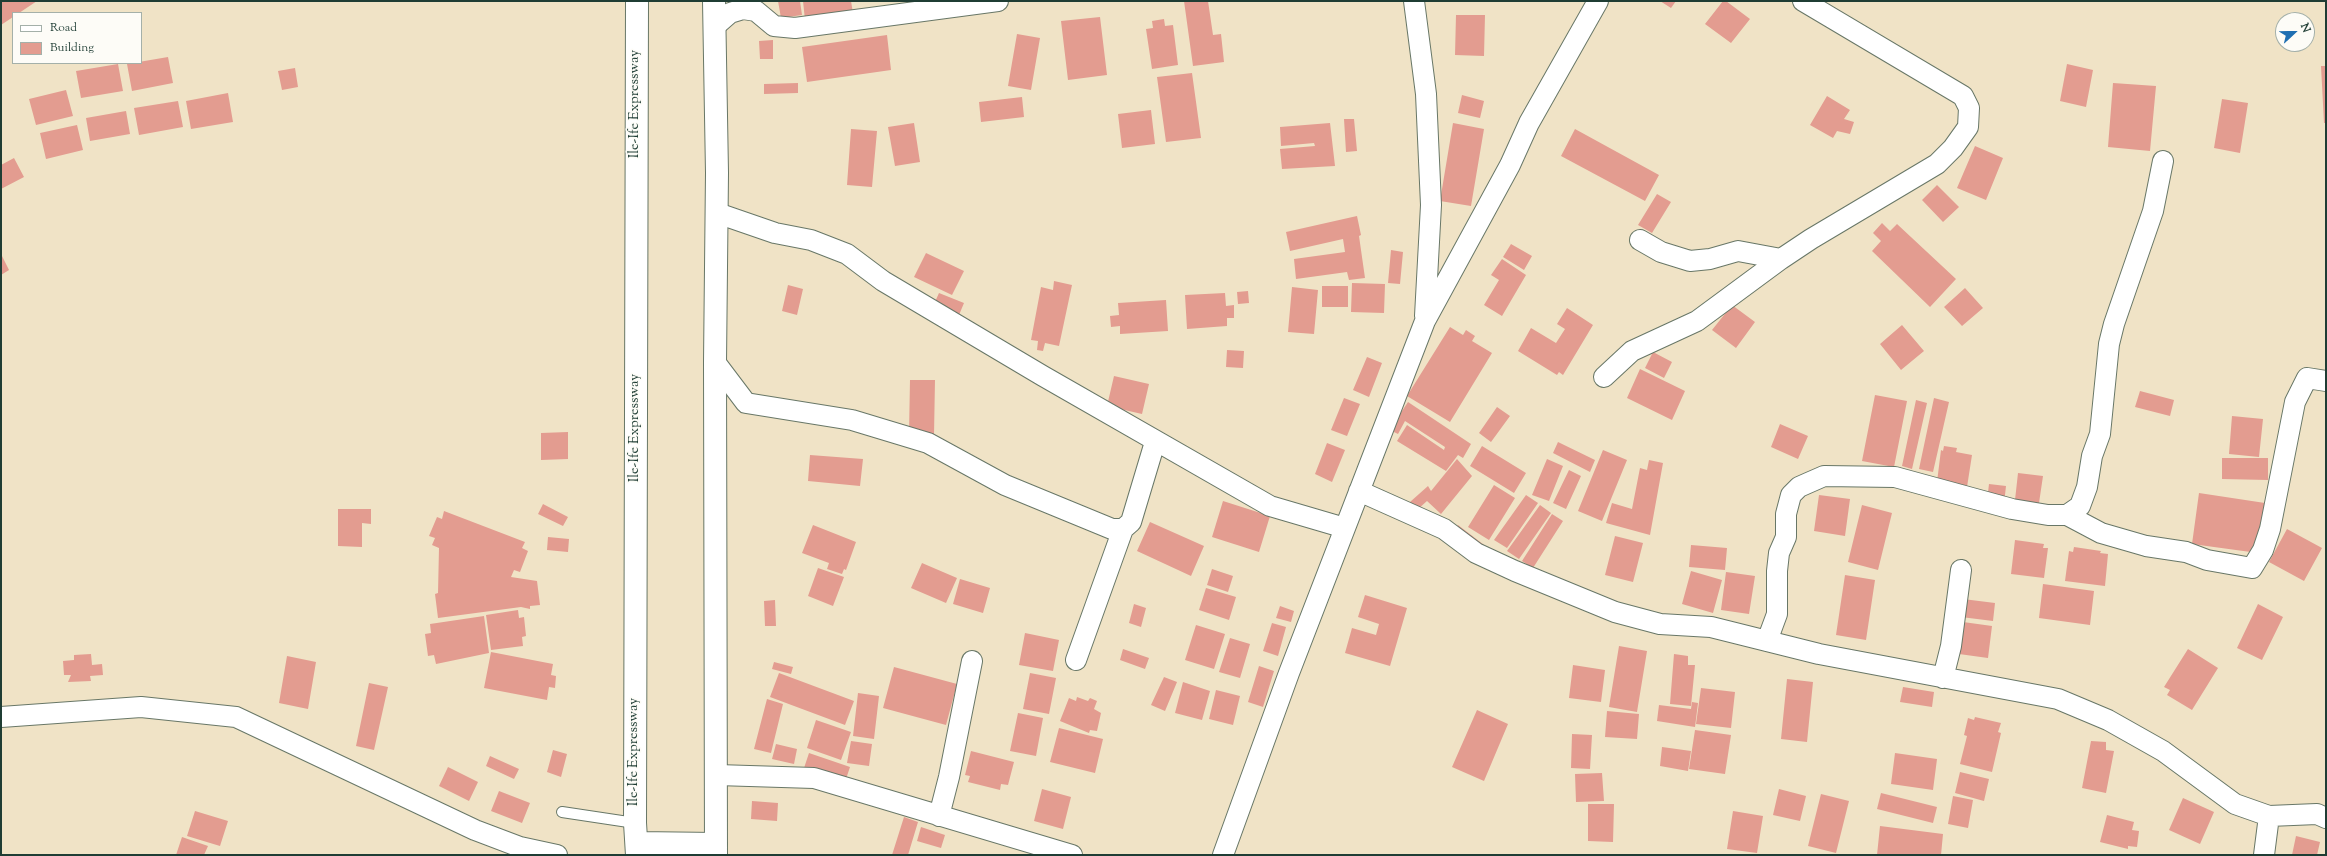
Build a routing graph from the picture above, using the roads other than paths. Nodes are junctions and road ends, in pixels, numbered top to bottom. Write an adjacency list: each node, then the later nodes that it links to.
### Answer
1 (636, 1): 32 (main road, Ile-Ife Expressway)
2 (714, 1): 7 (main road)
3 (998, 1): 7 (street)
4 (1414, 1): 12 (street)
5 (1598, 1): 12 (street)
6 (1803, 1): 11 (street)
7 (714, 27): 9 (main road)
8 (2163, 161): 18 (street)
9 (717, 213): 13 (main road); 16 (street)
10 (1640, 240): 11 (street)
11 (1781, 259): 14 (street)
12 (1425, 321): 17 (street)
13 (715, 362): 20 (street); 27 (main road)
14 (1604, 377)
15 (2326, 381): 18 (street)
16 (1155, 442): 19 (street); 20 (street)
17 (1359, 491): 19 (street); 22 (street)
18 (2067, 515): 22 (street)
19 (1345, 528): 36 (street)
20 (1123, 529): 23 (street)
21 (1961, 570): 25 (street)
22 (1767, 641): 25 (street)
23 (1076, 660)
24 (972, 661): 29 (street)
25 (1943, 678): 30 (street)
26 (1, 717): 34 (street)
27 (717, 775): 29 (street); 33 (main road)
28 (562, 812): 32 (lane)
29 (939, 816): 35 (street)
30 (2269, 816): 31 (street); 37 (street)
31 (2326, 818)
32 (637, 840): 33 (main road)
33 (719, 851)
34 (557, 855)
35 (1072, 855)
36 (1224, 855)
37 (2264, 855)

